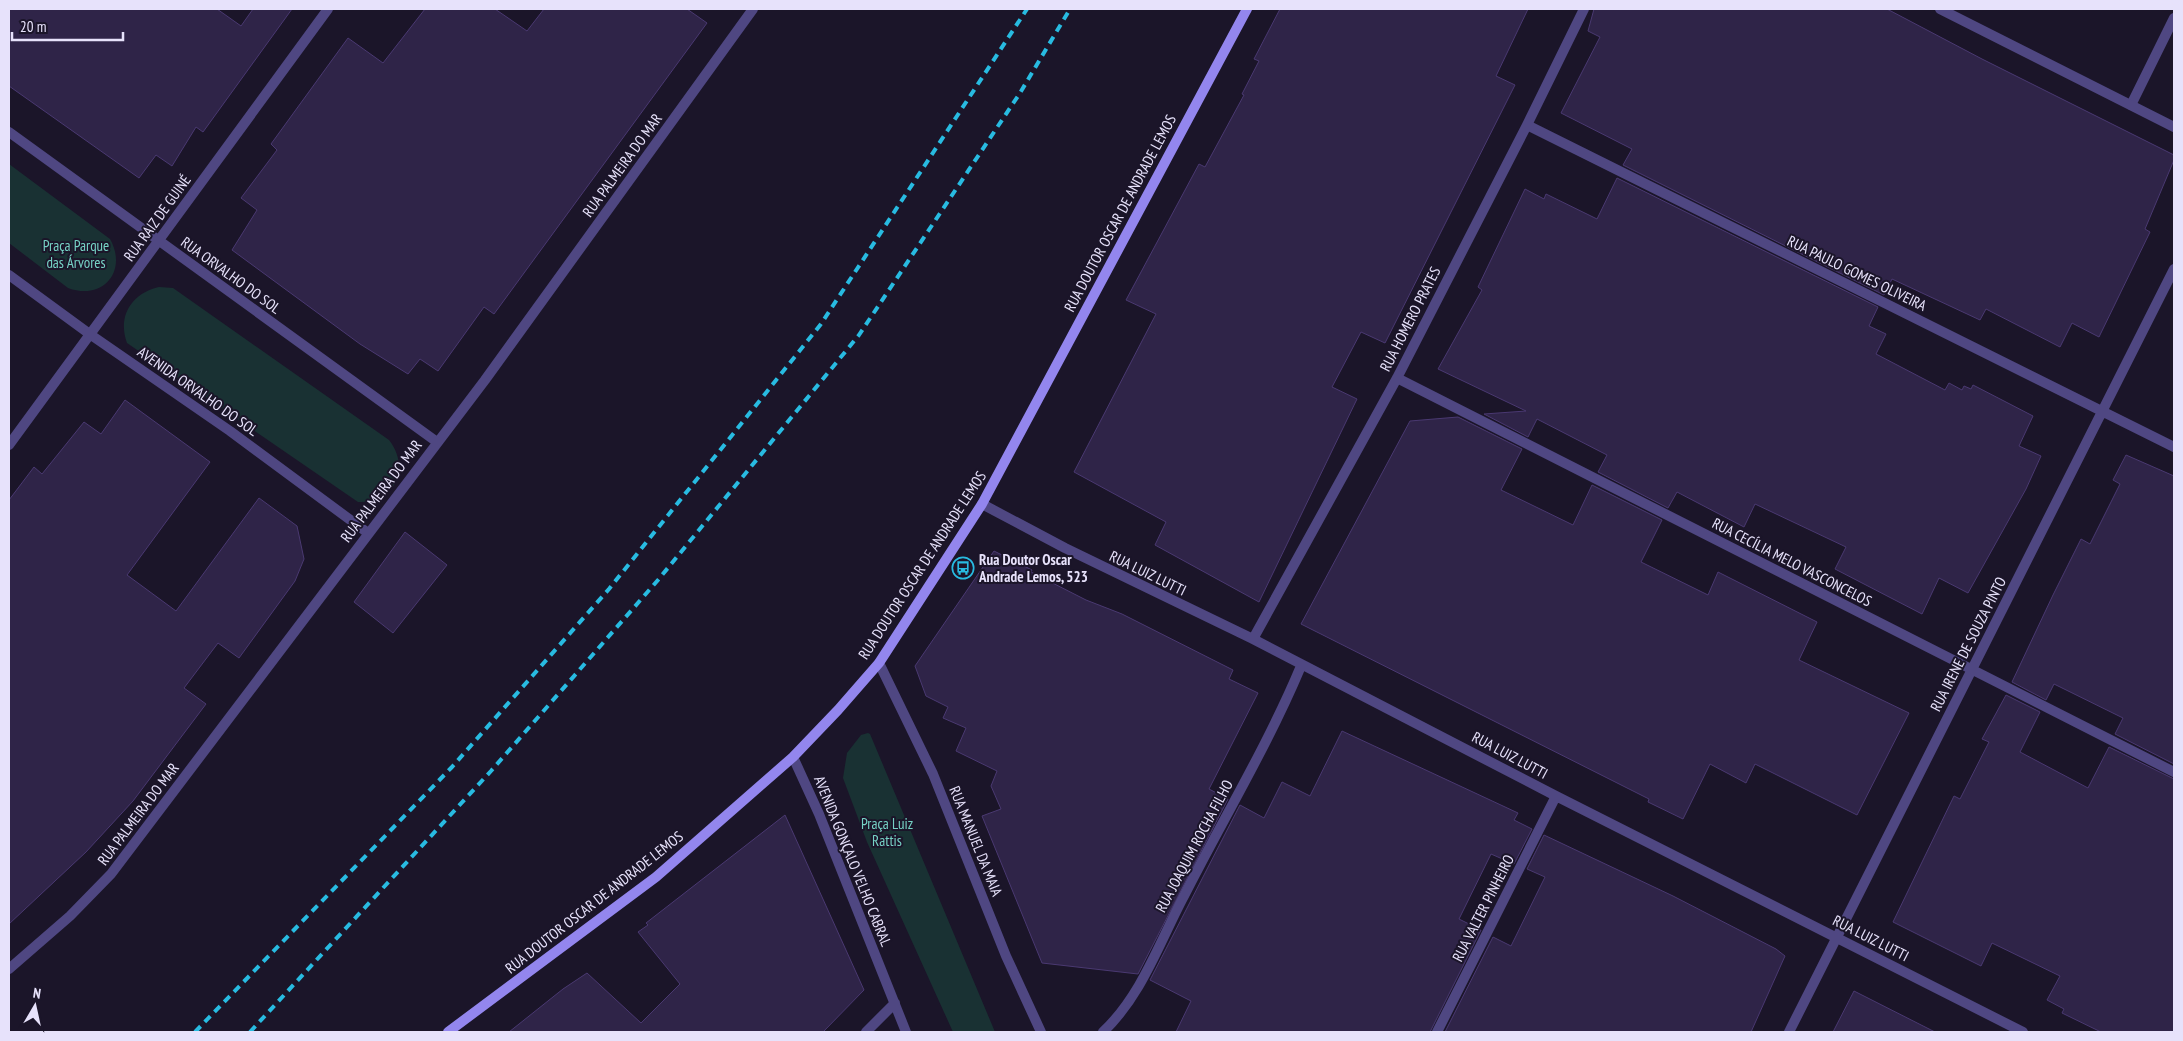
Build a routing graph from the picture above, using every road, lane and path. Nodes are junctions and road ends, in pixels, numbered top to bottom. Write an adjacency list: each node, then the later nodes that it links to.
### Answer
1 (328, 9): 11 (street, RUA RAIZ DE GUINÉ)
2 (754, 9): 17 (street, RUA PALMEIRA DO MAR)
3 (1247, 9): 20 (street, RUA DOUTOR OSCAR DE ANDRADE LEMOS)
4 (1584, 9): 8 (street, RUA HOMERO PRATES)
5 (1940, 9): 7 (street)
6 (2174, 18): 7 (street)
7 (2131, 105): 9 (street)
8 (1527, 126): 15 (street, RUA HOMERO PRATES); 16 (street, RUA PAULO GOMES OLIVEIRA)
9 (2174, 127)
10 (9, 132): 11 (street, RUA ORVALHO DO SOL)
11 (159, 241): 14 (street, RUA RAIZ DE GUINÉ); 17 (street, RUA ORVALHO DO SOL)
12 (2174, 268): 16 (street, RUA IRENE DE SOUZA PINTO)
13 (9, 275): 14 (street, AVENIDA ORVALHO DO SOL)
14 (91, 335): 18 (street, RUA RAIZ DE GUINÉ); 21 (street, AVENIDA ORVALHO DO SOL)
15 (1397, 378): 22 (street, RUA HOMERO PRATES); 25 (street, RUA CECÍLIA MELO VASCONCELOS)
16 (2102, 411): 19 (street, RUA PAULO GOMES OLIVEIRA); 25 (street, RUA IRENE DE SOUZA PINTO)
17 (437, 442): 21 (street, RUA PALMEIRA DO MAR)
18 (9, 445)
19 (2174, 447)
20 (982, 504): 22 (street, RUA LUIZ LUTTI); 23 (street, RUA DOUTOR OSCAR DE ANDRADE LEMOS)
21 (368, 533): 30 (street, RUA PALMEIRA DO MAR)
22 (1253, 639): 24 (street, RUA LUIZ LUTTI)
23 (879, 663): 26 (street, RUA DOUTOR OSCAR DE ANDRADE LEMOS); 35 (street, RUA MANUEL DA MAIA)
24 (1301, 666): 28 (street, RUA LUIZ LUTTI); 36 (street, RUA JOAQUIM ROCHA FILHO)
25 (1972, 670): 27 (street, RUA CECÍLIA MELO VASCONCELOS); 29 (street, RUA IRENE DE SOUZA PINTO)
26 (793, 757): 31 (street, AVENIDA GONÇALO VELHO CABRAL); 32 (street, RUA DOUTOR OSCAR DE ANDRADE LEMOS)
27 (2174, 772)
28 (1556, 796): 29 (street, RUA LUIZ LUTTI); 37 (street, RUA VALTER PINHEIRO)
29 (1836, 936): 38 (street, RUA IRENE DE SOUZA PINTO); 39 (street, RUA LUIZ LUTTI)
30 (9, 969)
31 (895, 1003): 33 (street); 34 (street, AVENIDA GONÇALO VELHO CABRAL)
32 (448, 1032)
33 (866, 1032)
34 (906, 1032)
35 (1041, 1032)
36 (1102, 1032)
37 (1437, 1032)
38 (1789, 1032)
39 (2023, 1032)

